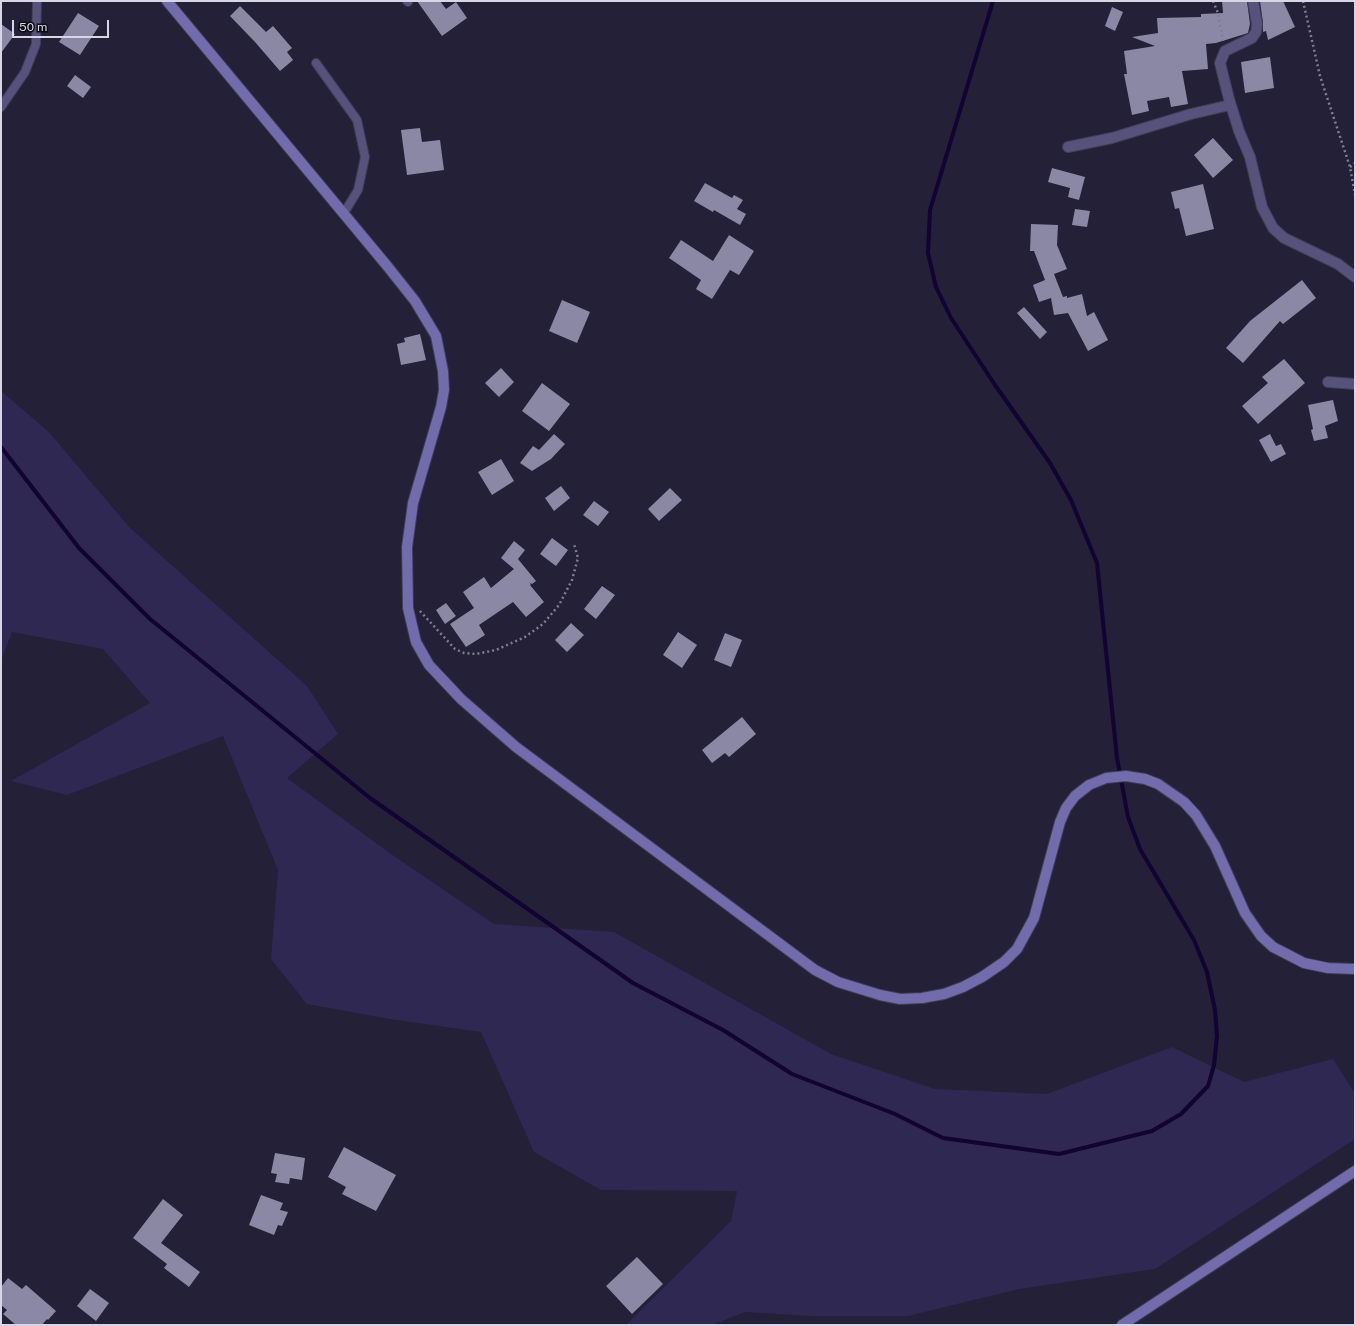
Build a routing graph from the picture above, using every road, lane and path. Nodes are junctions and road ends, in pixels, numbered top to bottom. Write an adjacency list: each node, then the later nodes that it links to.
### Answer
1 (37, 1): 9 (lane)
2 (167, 1): 14 (street)
3 (1213, 1): 6 (path)
4 (1253, 1): 6 (street)
5 (1303, 1): 12 (path)
6 (1225, 51): 8 (street)
7 (316, 63): 14 (lane)
8 (1230, 105): 10 (street); 15 (street)
9 (1, 107)
10 (1068, 147)
11 (1355, 163): 12 (path)
12 (1350, 167): 13 (path)
13 (1355, 194)
14 (344, 213): 19 (street)
15 (1355, 277)
16 (1328, 382): 17 (street)
17 (1355, 384)
18 (574, 544): 19 (path)
19 (408, 595): 20 (street)
20 (1355, 969)
21 (1355, 1171): 22 (street)
22 (1122, 1325)

